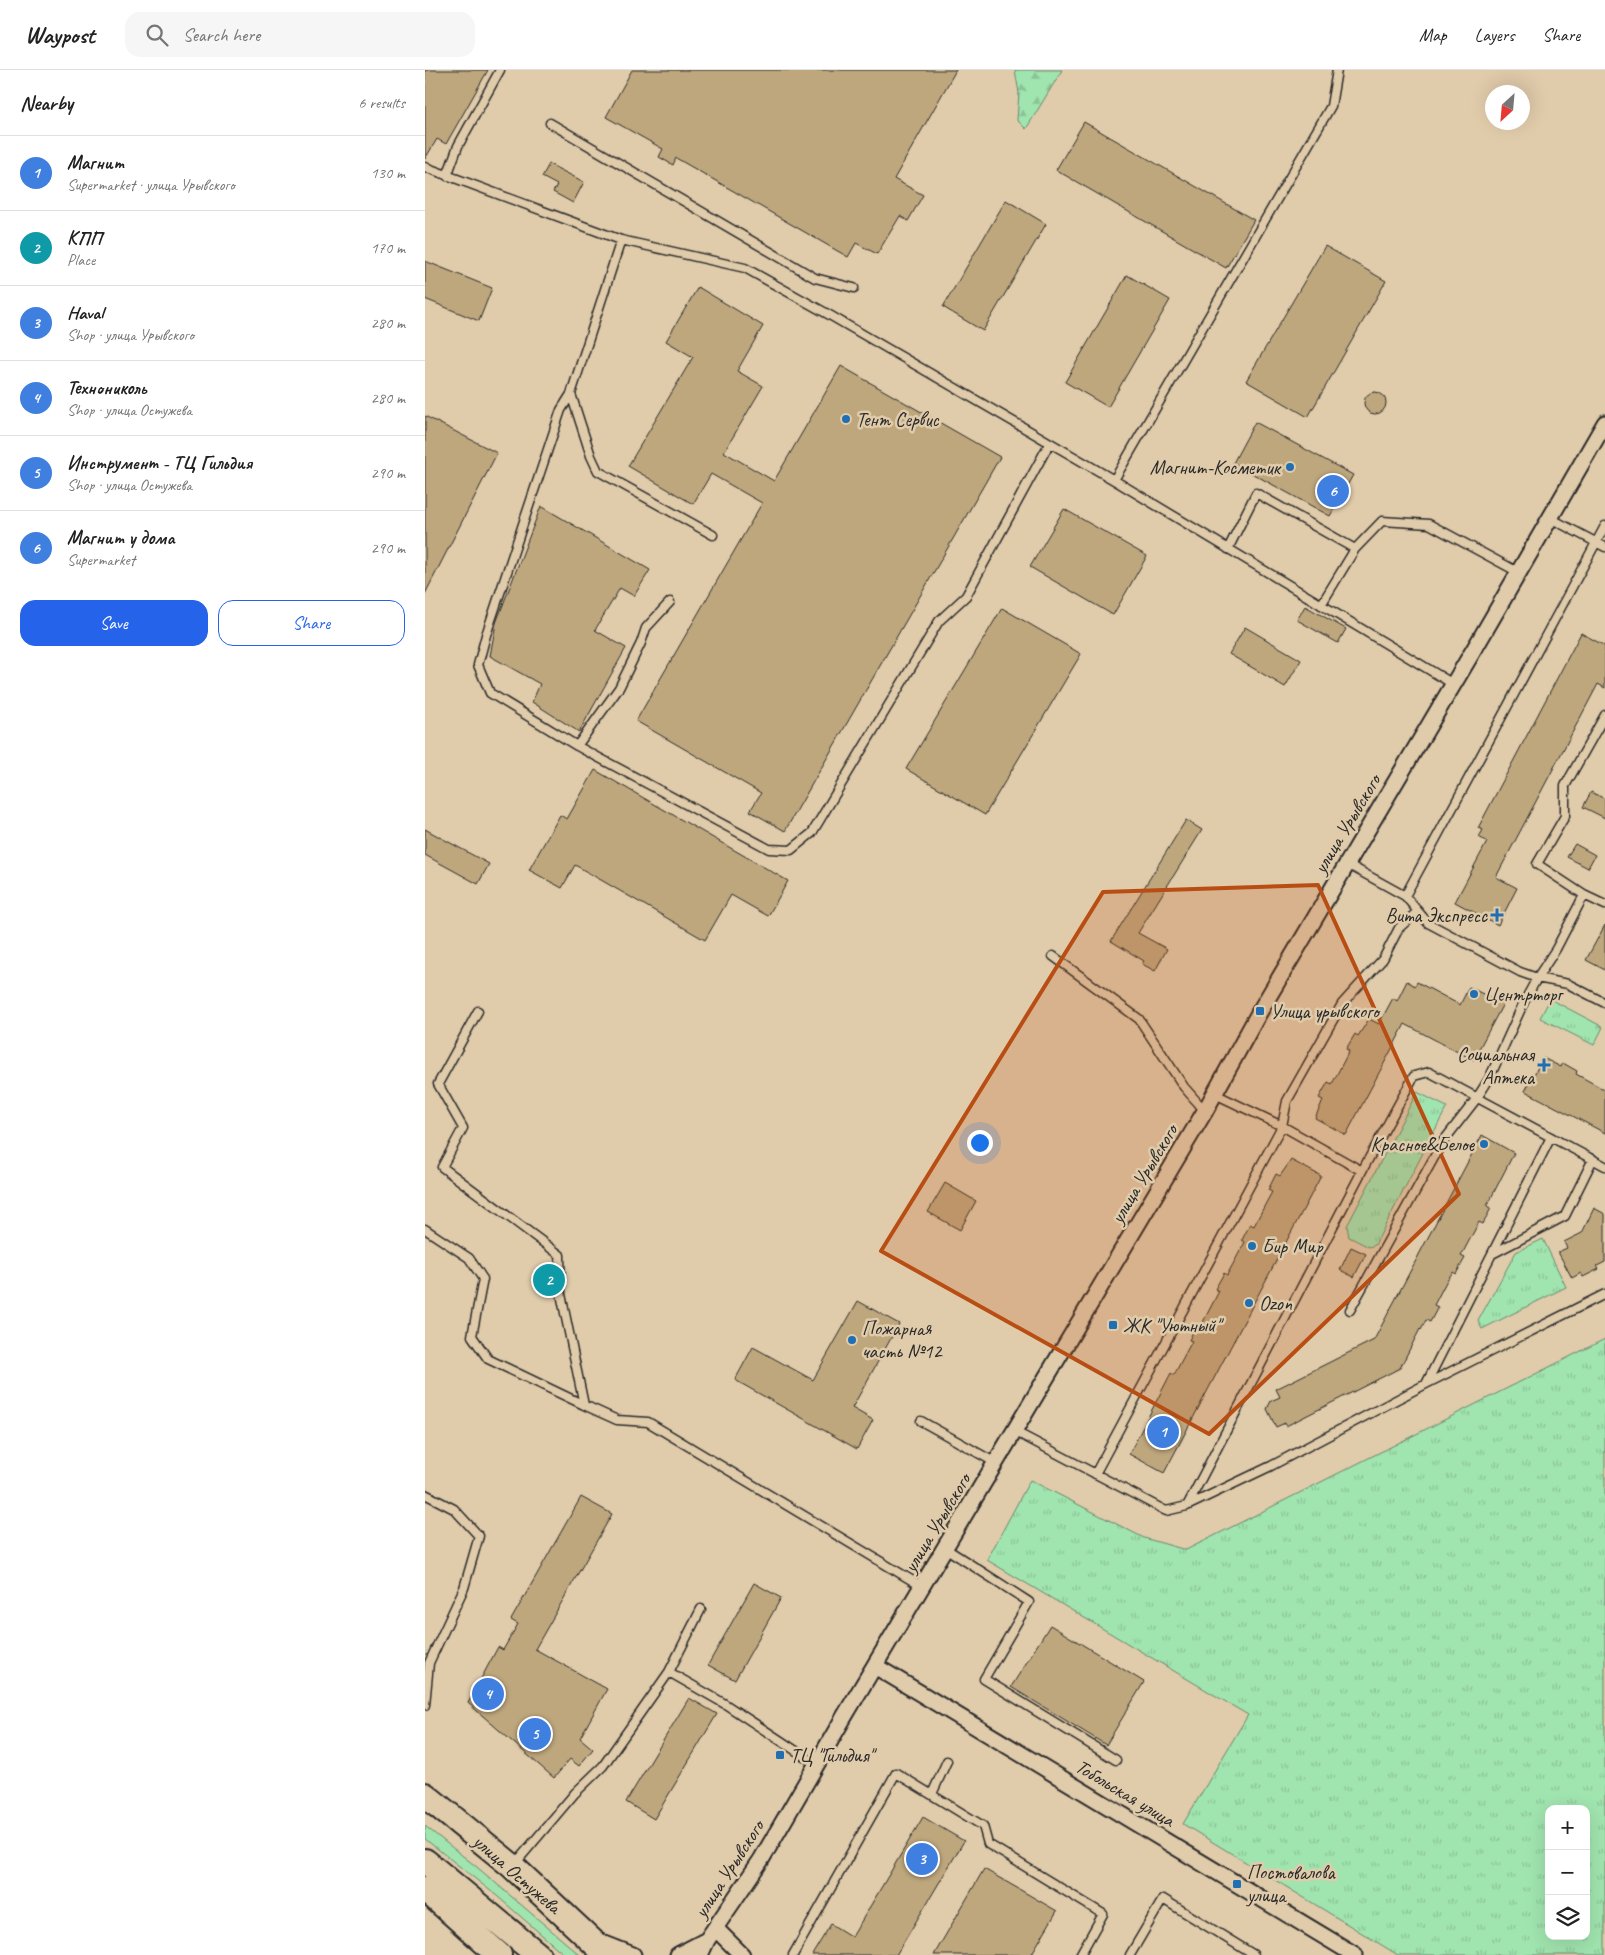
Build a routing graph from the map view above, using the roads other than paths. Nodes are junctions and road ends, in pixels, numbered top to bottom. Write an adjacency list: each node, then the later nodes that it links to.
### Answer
1 (501, 70): 5 (lane)
2 (1337, 70): 11 (lane)
3 (550, 123): 7 (lane)
4 (425, 167): 5 (lane)
5 (447, 176): 6 (lane)
6 (621, 240): 8 (lane); 10 (lane)
7 (855, 288)
8 (571, 394): 14 (lane); 24 (lane)
9 (1605, 423): 12 (street, улица Урывского)
10 (1049, 444): 11 (lane); 24 (lane)
11 (1114, 480): 17 (lane)
12 (1550, 518): 15 (lane); 19 (street, улица Урывского)
13 (1605, 526): 15 (lane)
14 (713, 534)
15 (1596, 542): 16 (lane); 27 (lane)
16 (1605, 547)
17 (1228, 549): 18 (lane); 21 (lane)
18 (1355, 550): 19 (lane); 21 (lane)
19 (1518, 572): 22 (street, улица Урывского)
20 (670, 602): 24 (lane)
21 (1321, 605): 22 (lane)
22 (1453, 684): 25 (street, улица Урывского)
23 (1605, 715): 26 (lane)
24 (577, 746)
25 (1347, 864): 27 (lane); 34 (street, улица Урывского)
26 (1584, 894): 28 (lane); 31 (lane)
27 (1405, 896): 29 (lane)
28 (1605, 905)
29 (1417, 912): 31 (lane); 37 (lane)
30 (1053, 956): 36 (lane)
31 (1537, 978): 32 (lane); 35 (lane)
32 (1605, 1003)
33 (478, 1011): 47 (lane)
34 (1215, 1094): 36 (street, улица Урывского); 37 (lane)
35 (1477, 1098): 38 (lane); 41 (lane); 45 (lane)
36 (1205, 1111): 49 (street, улица Урывского)
37 (1282, 1126): 41 (lane); 51 (lane)
38 (1551, 1137): 39 (lane); 43 (lane)
39 (1593, 1159): 40 (lane); 43 (lane)
40 (1605, 1166)
41 (1362, 1171): 53 (lane)
42 (425, 1230): 47 (lane)
43 (1491, 1255): 46 (lane)
44 (1605, 1294): 46 (lane)
45 (1350, 1310)
46 (1426, 1384): 53 (lane)
47 (584, 1405): 55 (lane)
48 (921, 1421): 50 (lane)
49 (1014, 1431): 50 (street, улица Урывского); 51 (lane)
50 (996, 1463): 54 (street, улица Урывского)
51 (1095, 1474): 53 (lane)
52 (425, 1494): 57 (lane)
53 (1187, 1506)
54 (945, 1548): 55 (street, улица Урывского); 61 (lane)
55 (923, 1587): 58 (street, улица Урывского)
56 (701, 1608): 59 (lane)
57 (427, 1661): 60 (lane)
58 (875, 1666): 63 (street, улица Урывского); 82 (street, Тобольская улица)
59 (669, 1672): 63 (lane); 67 (lane)
60 (425, 1705)
61 (1117, 1760)
62 (947, 1761): 64 (lane)
63 (816, 1764): 69 (street, улица Урывского)
64 (932, 1794): 78 (lane); 79 (lane)
65 (425, 1795): 67 (main road, улица Остужева)
66 (425, 1861): 72 (main road)
67 (512, 1866): 70 (main road, улица Остужева)
68 (425, 1889): 71 (main road)
69 (711, 1934): 75 (street); 76 (street, улица Урывского); 77 (street)
70 (586, 1935): 73 (main road, улица Остужева); 74 (street)
71 (488, 1949)
72 (538, 1955)
73 (607, 1955)
74 (633, 1955)
75 (678, 1955)
76 (700, 1955)
77 (742, 1955)
78 (793, 1955)
79 (1080, 1955)
80 (1130, 1955): 81 (lane)
81 (1254, 1955)
82 (1355, 1955)

